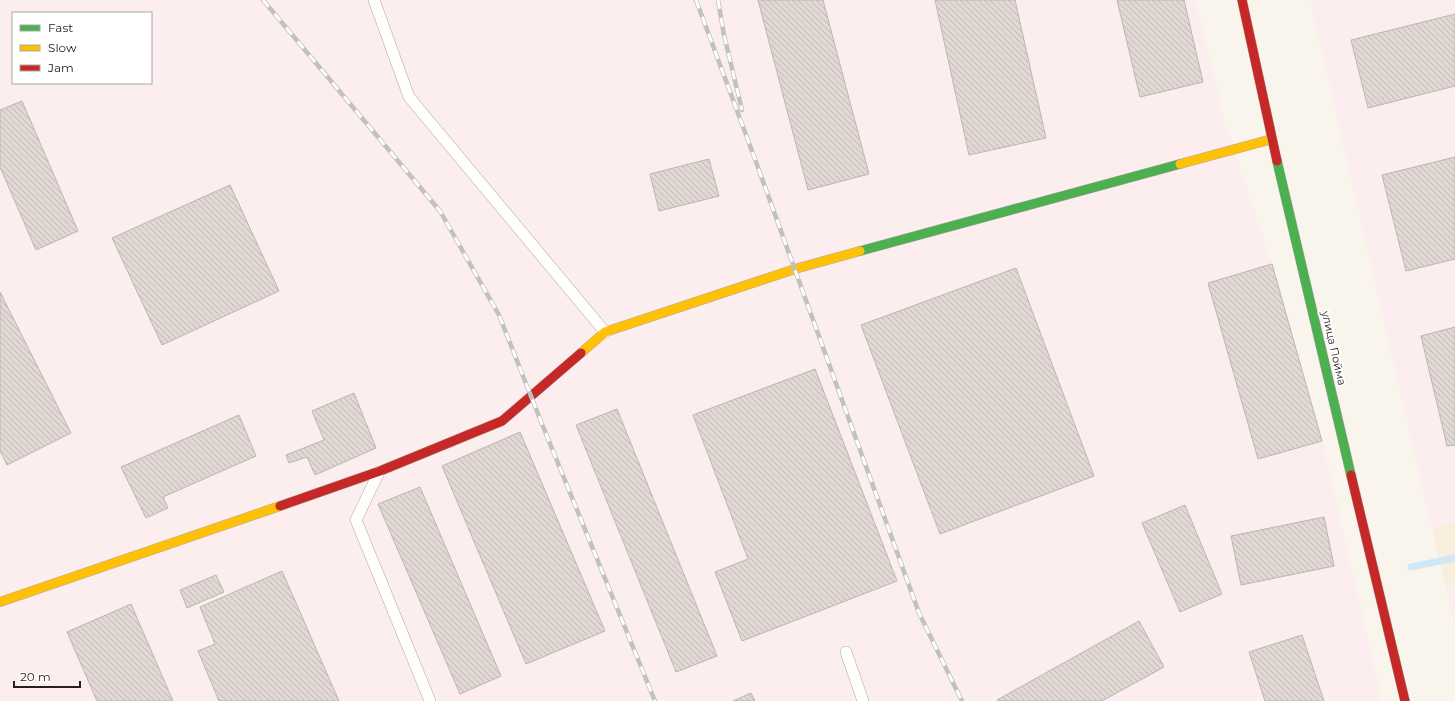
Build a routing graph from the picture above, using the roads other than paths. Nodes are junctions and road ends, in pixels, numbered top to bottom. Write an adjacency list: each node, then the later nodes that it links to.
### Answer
1 (374, 0): 4 (lane)
2 (1242, 0): 3 (street, улица Пойма)
3 (1272, 139): 4 (street); 10 (street, улица Пойма)
4 (605, 332): 5 (street)
5 (380, 471): 6 (street); 8 (lane)
6 (0, 602)
7 (846, 652): 9 (lane)
8 (430, 701)
9 (863, 701)
10 (1405, 701)

